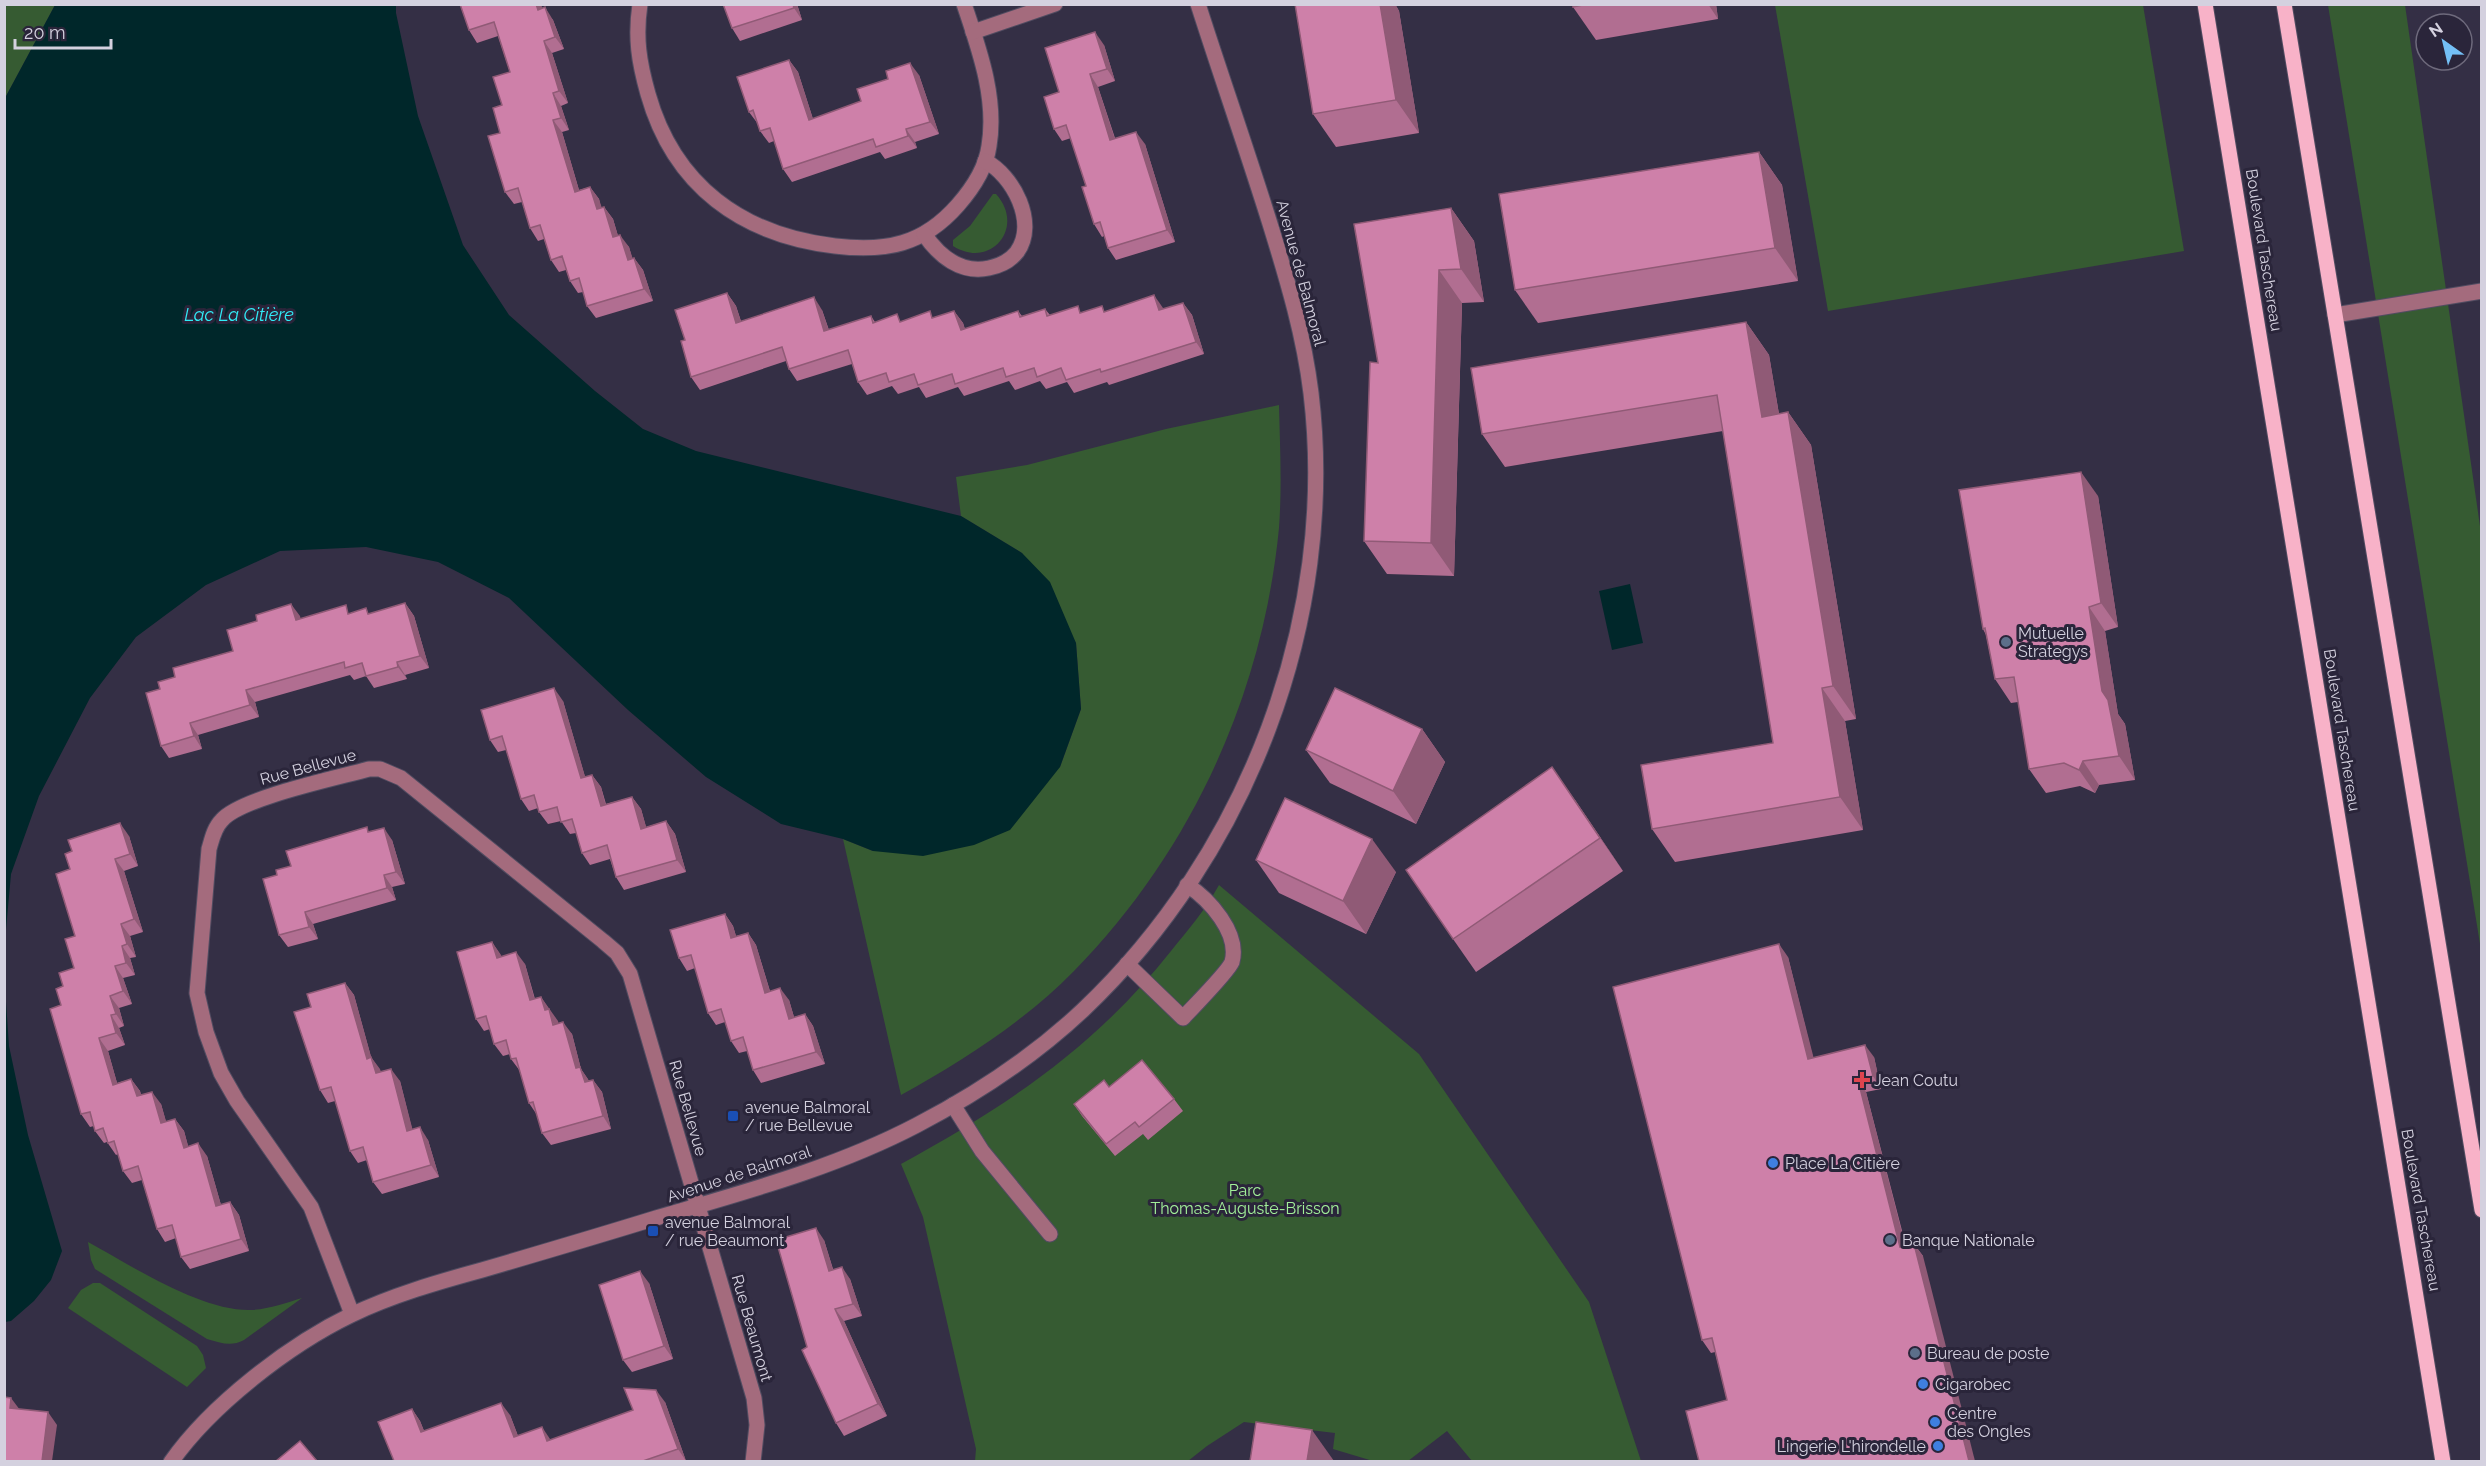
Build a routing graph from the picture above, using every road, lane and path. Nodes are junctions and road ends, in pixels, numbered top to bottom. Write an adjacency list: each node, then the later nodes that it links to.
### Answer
1 (640, 4): 9 (street)
2 (964, 4): 7 (street)
3 (1055, 4): 7 (street)
4 (1198, 4): 12 (street, Avenue de Balmoral)
5 (2205, 4): 21 (main road, Boulevard Taschereau)
6 (2284, 4): 11 (main road)
7 (973, 32): 8 (street)
8 (985, 161): 9 (street); 9 (street)
9 (924, 234)
10 (2481, 291): 11 (street)
11 (2335, 315): 16 (main road)
12 (1187, 885): 13 (street, Avenue de Balmoral); 13 (street)
13 (1128, 964): 14 (street, Avenue de Balmoral)
14 (953, 1105): 15 (street, Avenue de Balmoral); 17 (street)
15 (698, 1206): 18 (street, Avenue de Balmoral); 18 (street, Rue Bellevue); 20 (street, Rue Beaumont)
16 (2481, 1210)
17 (1050, 1234)
18 (352, 1314): 19 (street, Avenue de Balmoral)
19 (171, 1461)
20 (753, 1461)
21 (2443, 1461)

